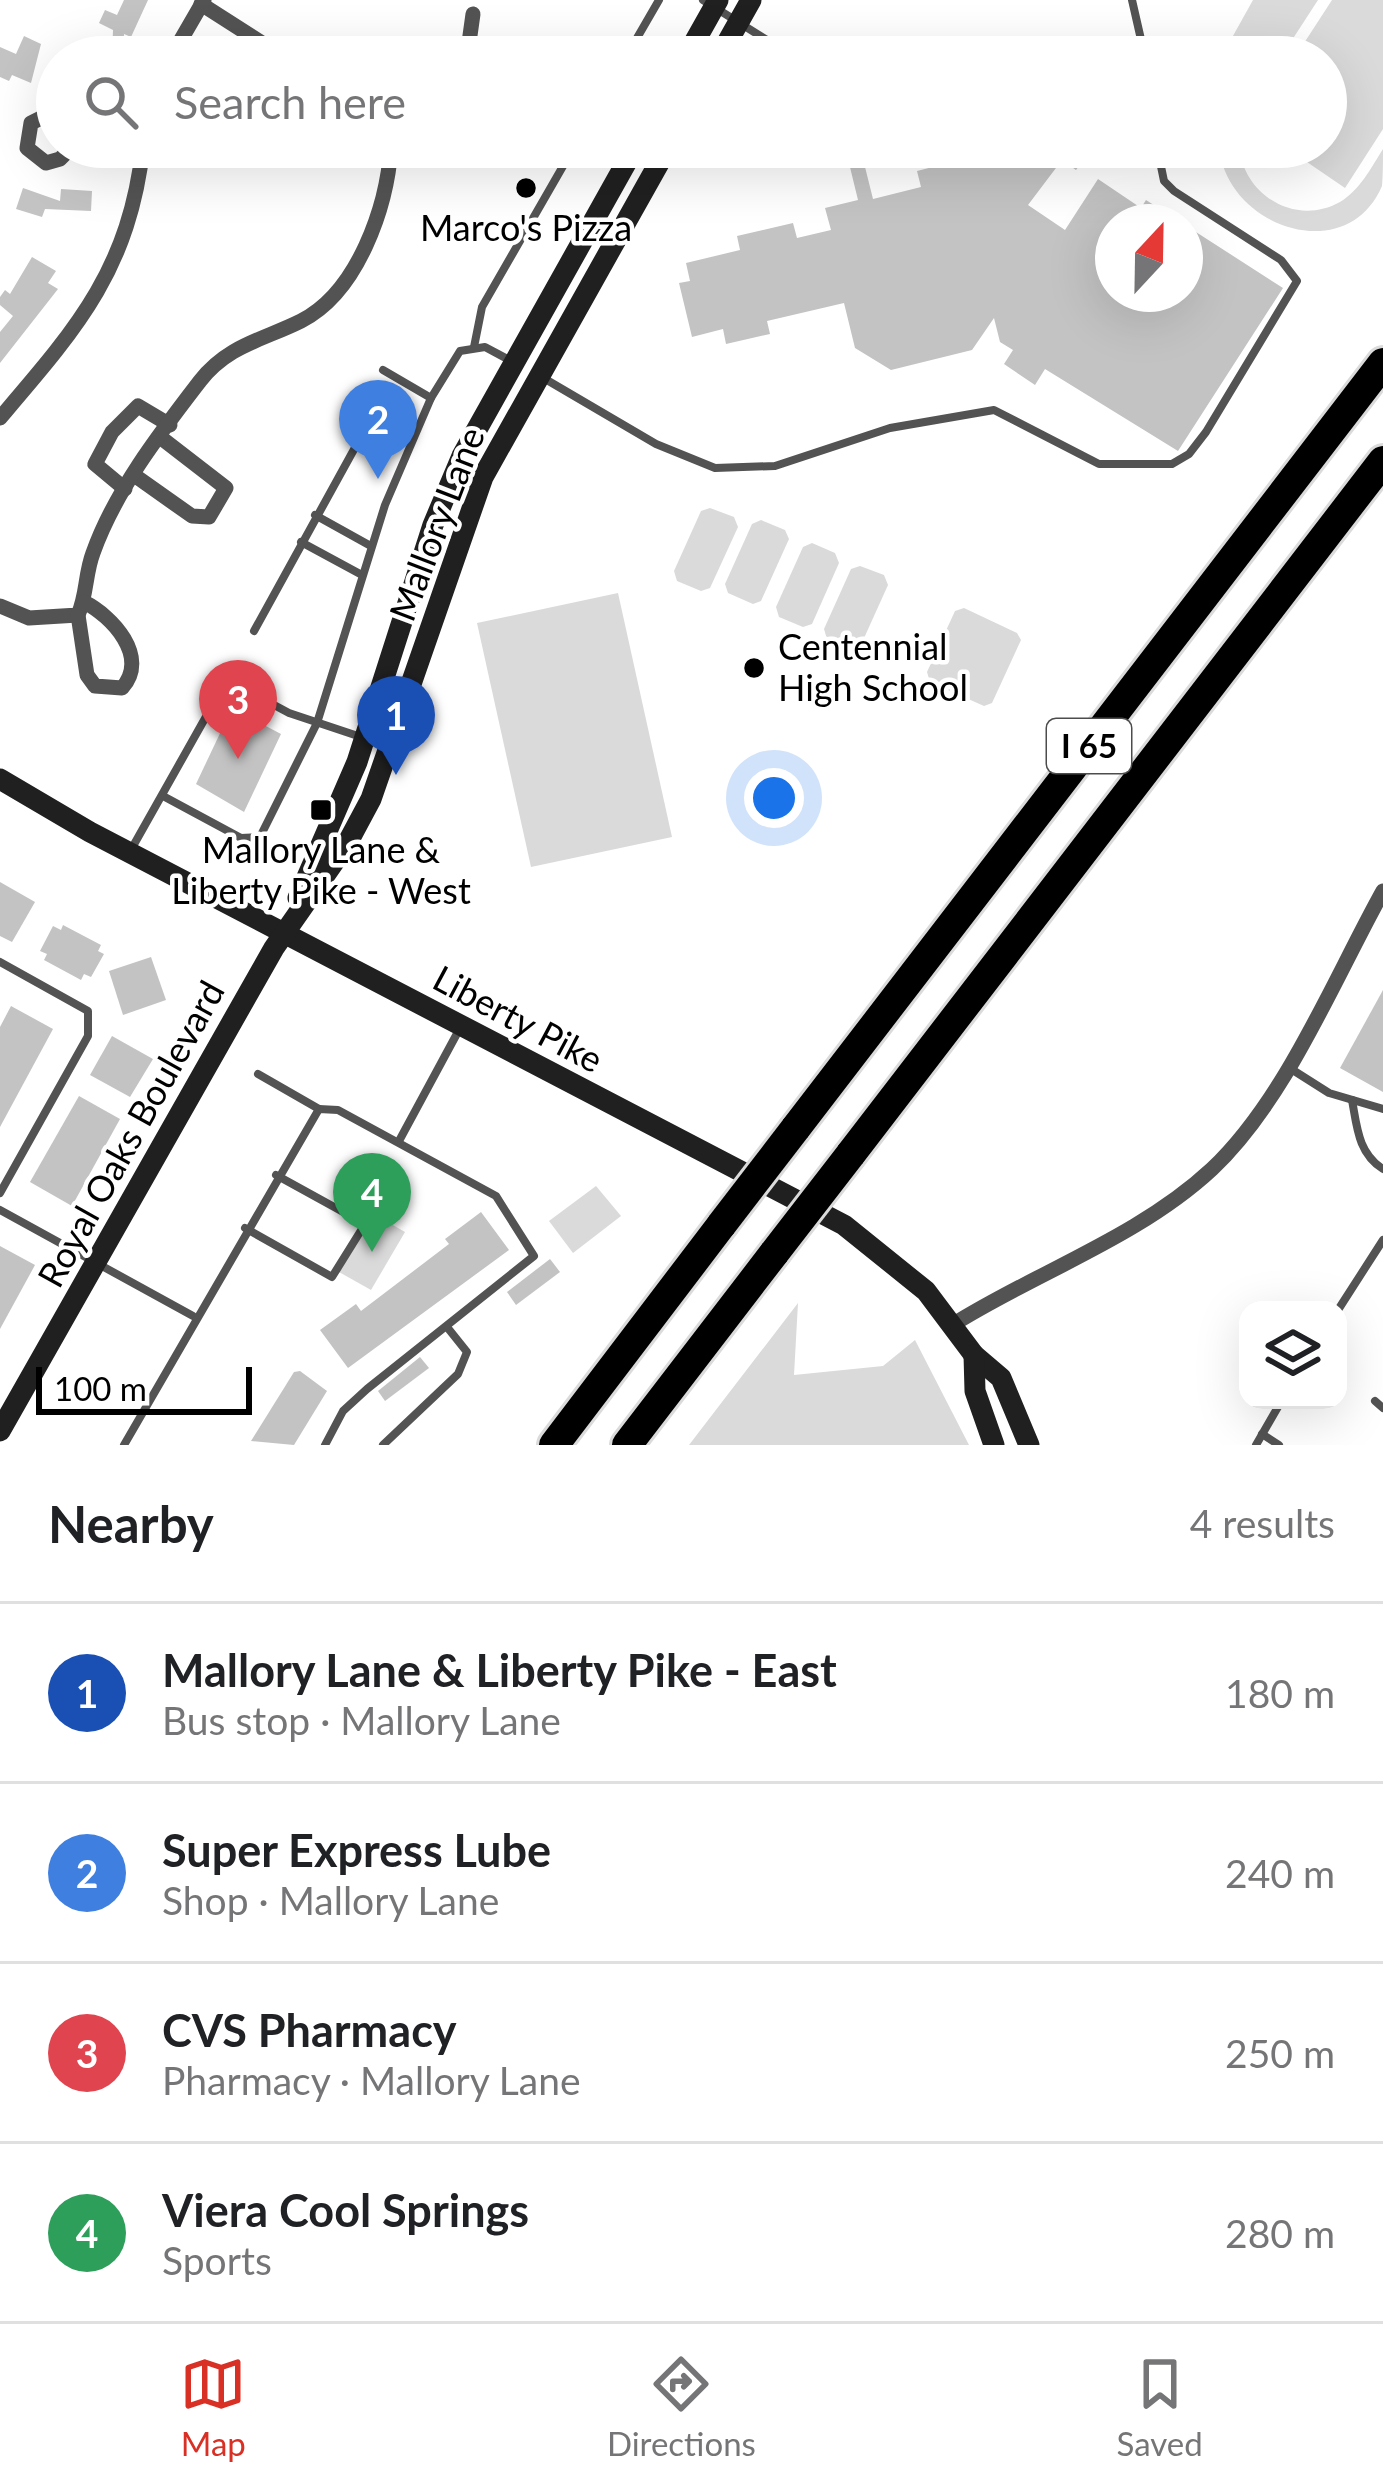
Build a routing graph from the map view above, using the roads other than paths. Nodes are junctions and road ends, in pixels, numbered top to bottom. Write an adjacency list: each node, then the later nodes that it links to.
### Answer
1 (659, 0): 10 (lane)
2 (1132, 0): 13 (lane)
3 (202, 2): 7 (street); 8 (street)
4 (712, 2): 5 (lane); 11 (main road)
5 (746, 10): 12 (lane)
6 (473, 14): 9 (street)
7 (183, 36)
8 (253, 36)
9 (470, 36)
10 (638, 36)
11 (696, 36)
12 (773, 36)
13 (1140, 36)
14 (36, 121): 15 (street)
15 (36, 155)
16 (141, 168): 28 (street)
17 (386, 168): 30 (street)
18 (562, 168): 22 (lane)
19 (623, 168): 23 (main road, Mallory Lane)
20 (656, 168): 26 (main road, Mallory Lane)
21 (1161, 168): 26 (lane)
22 (474, 347): 23 (lane); 27 (lane)
23 (514, 362): 26 (main road); 41 (main road, Mallory Lane)
24 (1383, 363): 73 (highway, I 65, bridge)
25 (383, 370): 27 (lane)
26 (538, 376): 46 (main road, Mallory Lane)
27 (431, 398): 29 (lane)
28 (0, 418)
29 (417, 429): 33 (lane); 35 (lane)
30 (165, 431): 32 (street); 32 (street); 32 (street)
31 (1383, 461): 74 (highway, I 65 / I 65, bridge)
32 (129, 482): 38 (street)
33 (315, 515): 34 (lane); 35 (lane)
34 (301, 542): 36 (lane); 39 (lane)
35 (369, 545): 36 (lane)
36 (362, 575): 40 (lane)
37 (0, 606): 38 (street)
38 (81, 609): 38 (street)
39 (254, 632)
40 (317, 723): 41 (lane); 43 (lane); 43 (lane)
41 (365, 739): 46 (main road, Mallory Lane)
42 (0, 779): 44 (main road, Liberty Pike)
43 (163, 796): 44 (lane)
44 (130, 852): 46 (main road, Liberty Pike)
45 (1383, 891): 49 (street)
46 (284, 932): 48 (main road, Liberty Pike); 61 (main road, Royal Oaks Boulevard)
47 (0, 962): 57 (lane)
48 (461, 1027): 54 (lane); 64 (main road, Liberty Pike)
49 (1286, 1066): 51 (lane); 64 (street)
50 (258, 1074): 52 (lane)
51 (1352, 1100): 53 (lane); 55 (lane)
52 (319, 1109): 54 (lane); 56 (lane)
53 (1383, 1109)
54 (399, 1141): 65 (lane)
55 (1383, 1169)
56 (276, 1175): 59 (lane); 59 (lane)
57 (0, 1192)
58 (0, 1210): 61 (lane)
59 (245, 1228): 63 (lane)
60 (1383, 1240): 62 (lane)
61 (97, 1260): 63 (lane); 68 (main road, Royal Oaks Boulevard)
62 (1344, 1301)
63 (194, 1316): 70 (lane)
64 (954, 1324): 66 (main road, Liberty Pike)
65 (447, 1327): 71 (lane); 72 (lane)
66 (974, 1355): 75 (main road, Liberty Pike); 76 (main road, Liberty Pike)
67 (1277, 1409): 69 (lane)
68 (0, 1431)
69 (1262, 1435): 77 (lane); 78 (lane)
70 (124, 1445)
71 (325, 1445)
72 (383, 1445)
73 (554, 1445)
74 (627, 1445)
75 (994, 1445)
76 (1028, 1445)
77 (1256, 1445)
78 (1279, 1445)

